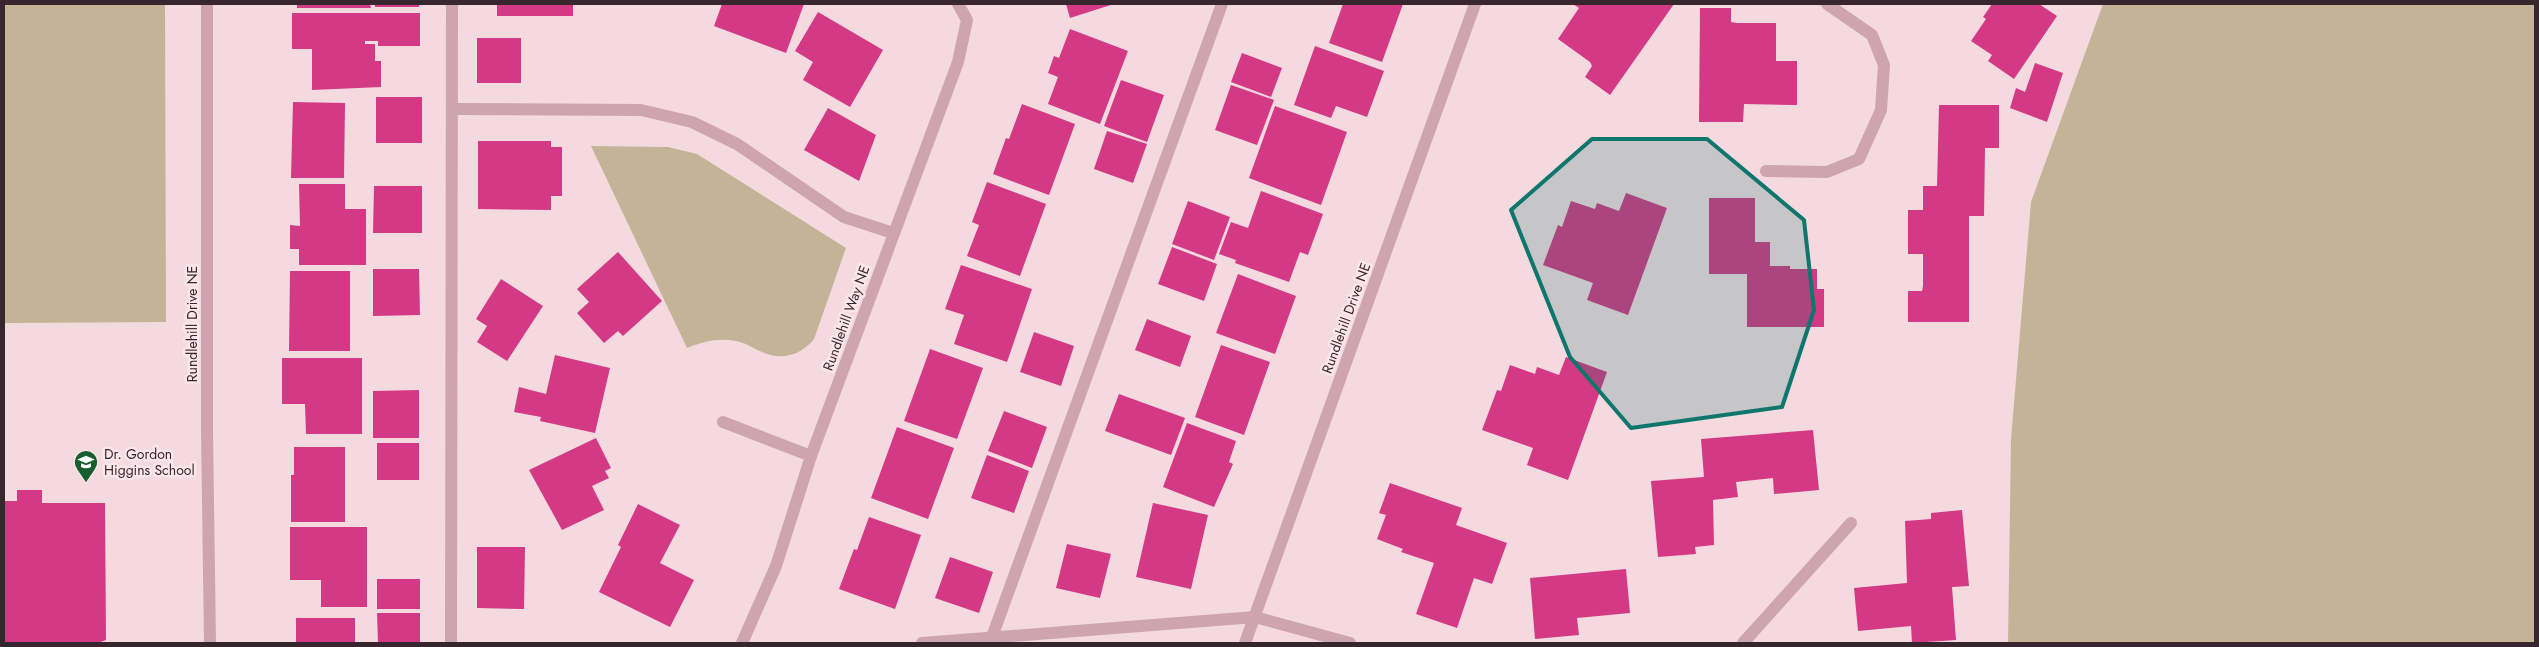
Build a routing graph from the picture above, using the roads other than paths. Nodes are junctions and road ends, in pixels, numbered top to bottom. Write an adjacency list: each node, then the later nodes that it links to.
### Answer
1 (207, 4): 15 (street, Rundlehill Drive NE)
2 (452, 4): 7 (street)
3 (958, 4): 9 (street, Rundlehill Way NE)
4 (1222, 4): 14 (street)
5 (1475, 4): 13 (street, Rundlehill Drive NE)
6 (1827, 4): 8 (street)
7 (452, 109): 9 (street); 16 (street)
8 (1766, 171)
9 (893, 233): 11 (street, Rundlehill Way NE)
10 (724, 422): 11 (street)
11 (811, 456): 17 (street, Rundlehill Way NE)
12 (1851, 523): 21 (street)
13 (1255, 617): 14 (street); 19 (street, Rundlehill Drive NE); 20 (street)
14 (992, 636): 18 (street)
15 (210, 643)
16 (451, 643)
17 (742, 643)
18 (922, 643)
19 (1245, 643)
20 (1350, 643)
21 (1743, 643)

